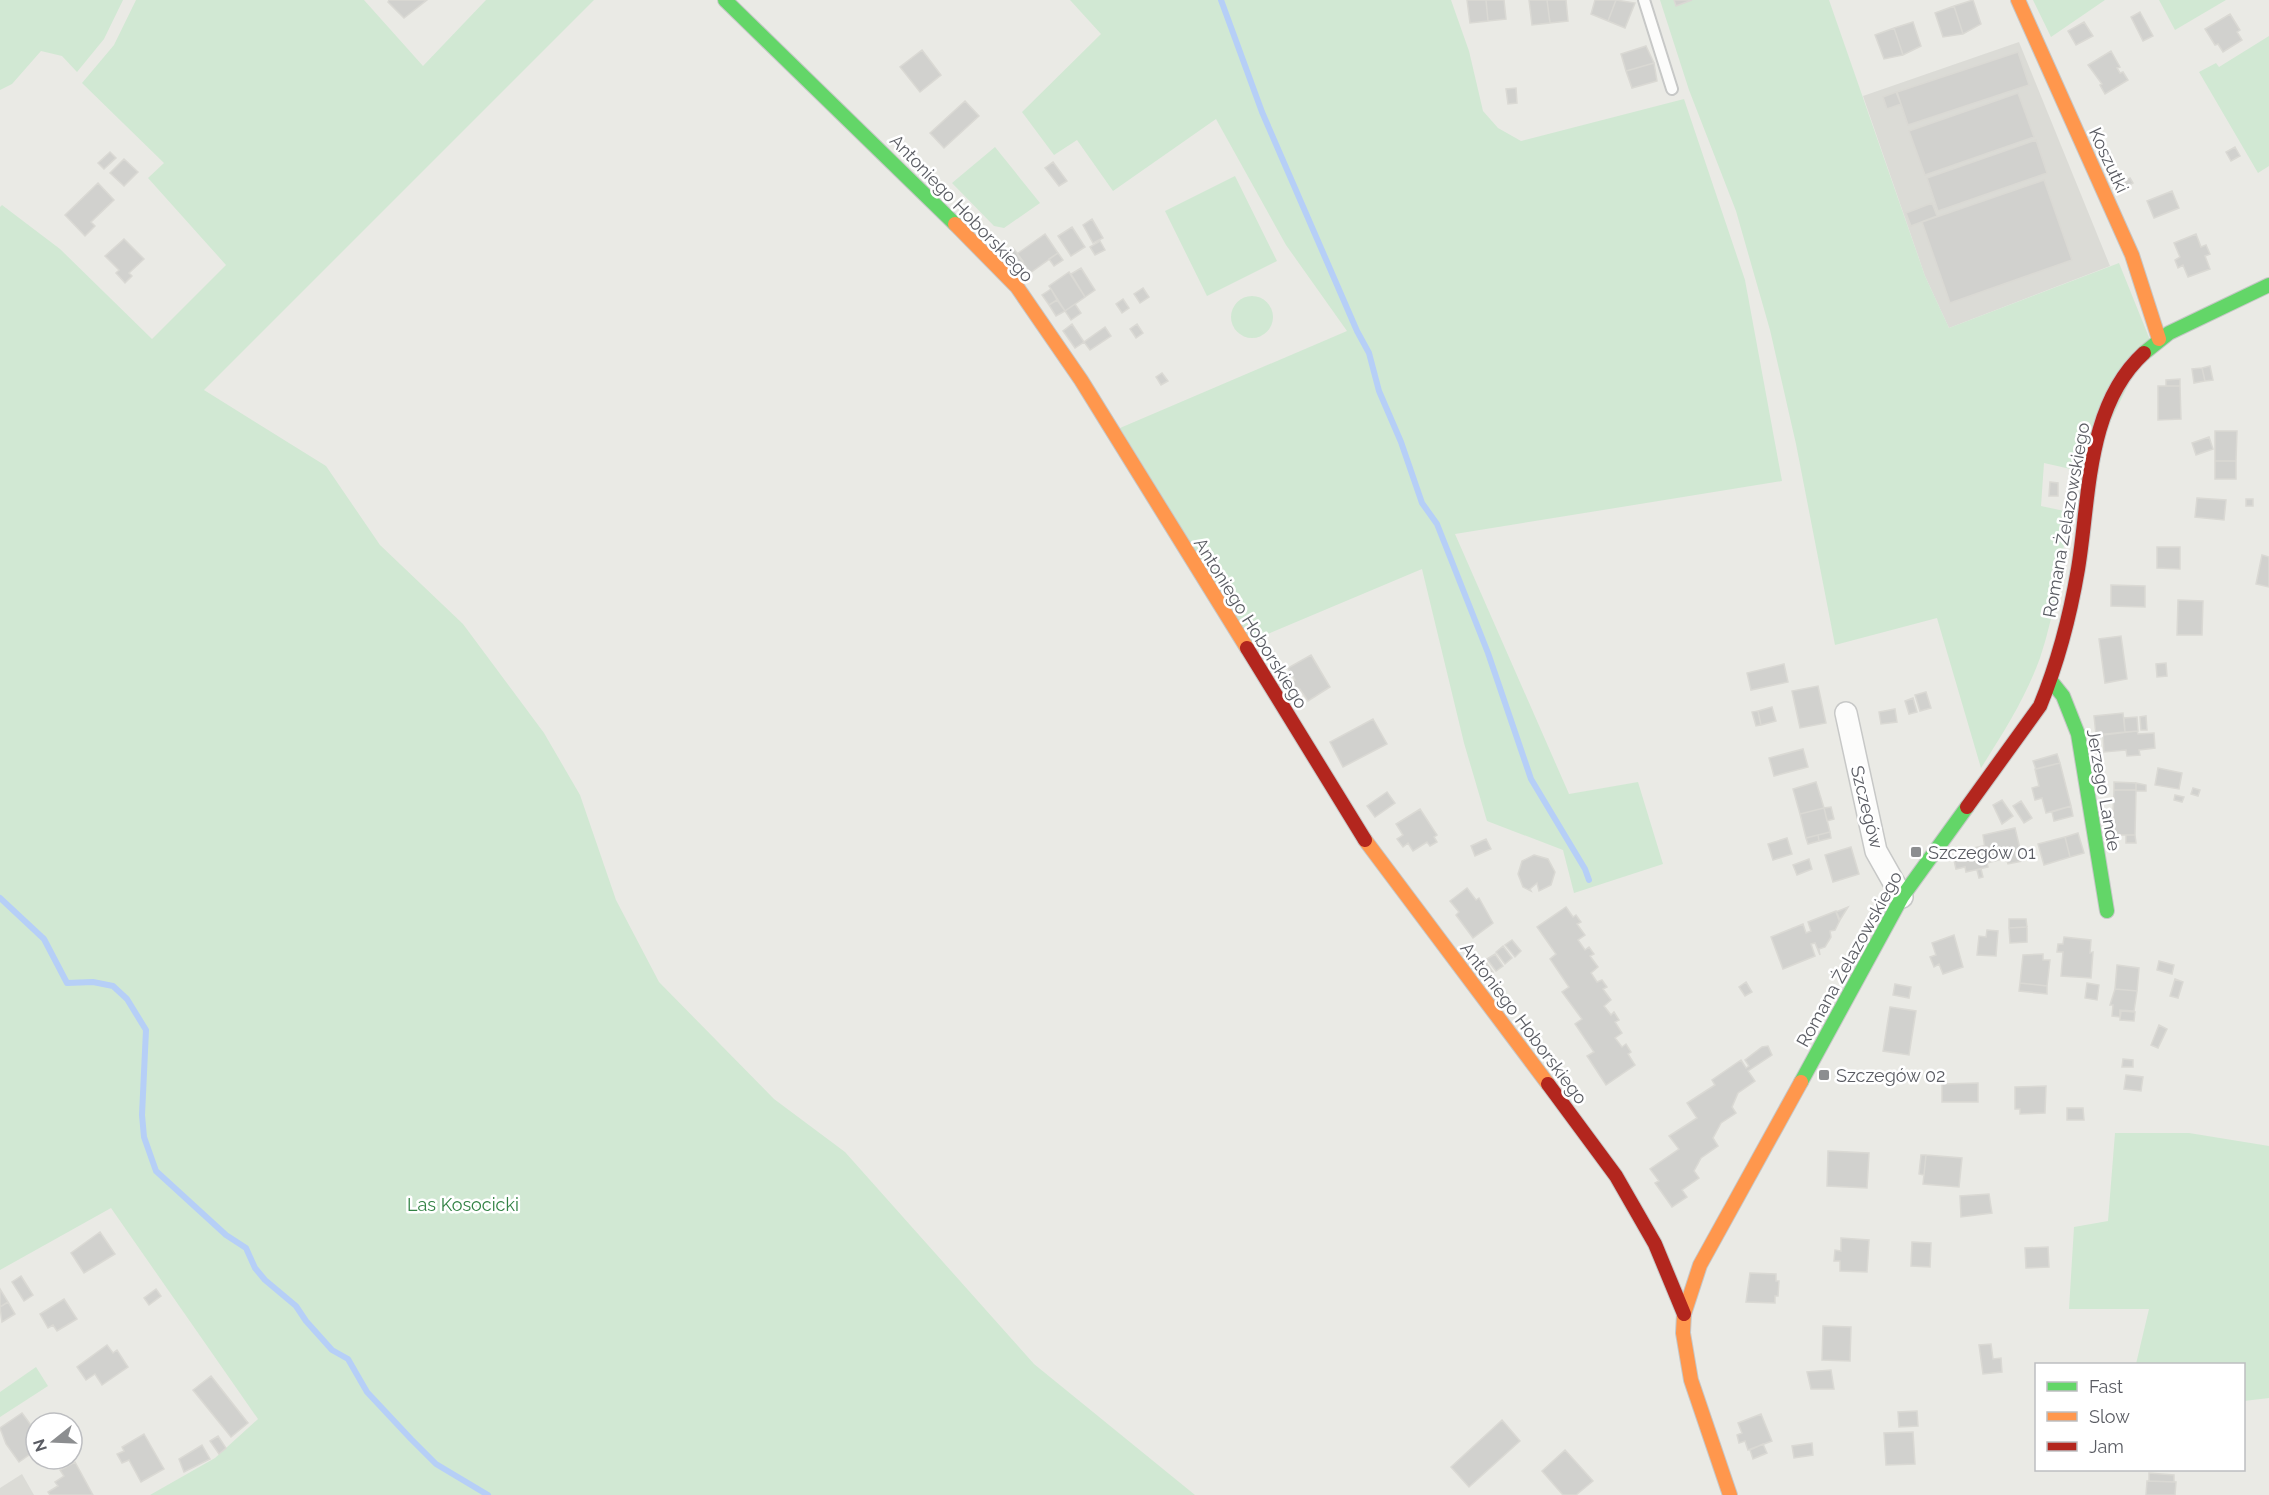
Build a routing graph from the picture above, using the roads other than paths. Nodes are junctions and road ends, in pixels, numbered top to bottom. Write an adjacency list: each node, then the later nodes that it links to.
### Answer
1 (725, 0): 11 (street, Antoniego Hoborskiego)
2 (1644, 0): 4 (lane)
3 (2018, 0): 6 (street, Koszutki)
4 (1672, 89)
5 (2269, 285): 6 (street, Romana Żelazowskiego)
6 (2159, 339): 7 (street, Romana Żelazowskiego)
7 (2050, 681): 9 (street, Romana Żelazowskiego); 10 (street, Jerzego Lande)
8 (1846, 713): 9 (street, Szczegów)
9 (1902, 897): 11 (street, Romana Żelazowskiego)
10 (2107, 911)
11 (1684, 1314): 12 (street, Romana Żelazowskiego)
12 (1730, 1495)

